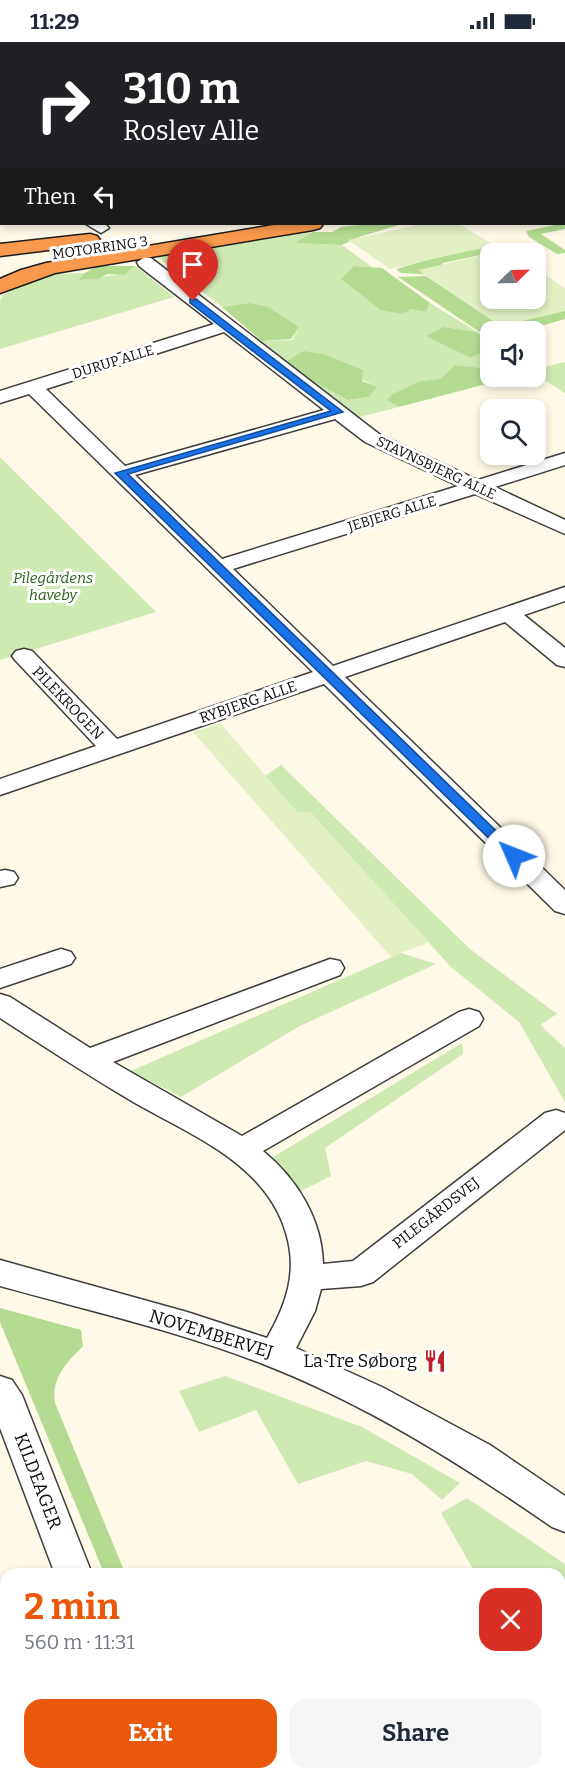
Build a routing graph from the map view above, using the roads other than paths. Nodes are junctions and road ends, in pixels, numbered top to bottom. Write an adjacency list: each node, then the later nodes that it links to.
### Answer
1 (197, 225): 5 (highway, MOTORRING 3)
2 (265, 225): 7 (highway, MOTORRING 3)
3 (307, 225): 9 (highway)
4 (104, 229): 6 (highway, MOTORRING 3)
5 (150, 231)
6 (0, 250)
7 (0, 261)
8 (145, 262): 10 (street, STAVNSBJERG ALLE)
9 (0, 287)
10 (226, 326): 11 (street, DURUP ALLE); 13 (street, STAVNSBJERG ALLE)
11 (33, 387): 12 (street, DURUP ALLE); 15 (street)
12 (0, 397)
13 (338, 412): 15 (street); 16 (street, STAVNSBJERG ALLE)
14 (565, 459): 16 (street, JEBJERG ALLE)
15 (120, 473): 18 (street)
16 (476, 488): 17 (street, STAVNSBJERG ALLE); 18 (street, JEBJERG ALLE)
17 (565, 528)
18 (218, 567): 23 (street)
19 (565, 594): 20 (street, RYBJERG ALLE)
20 (508, 613): 22 (street); 23 (street, RYBJERG ALLE)
21 (24, 656): 24 (street, PILEKROGEN)
22 (565, 660)
23 (328, 675): 24 (street, RYBJERG ALLE); 26 (street)
24 (112, 749): 25 (street, RYBJERG ALLE)
25 (0, 787)
26 (565, 905)
27 (61, 958): 29 (street)
28 (330, 968): 32 (street)
29 (0, 979)
30 (0, 1004): 32 (street)
31 (469, 1019): 34 (street)
32 (87, 1061): 34 (street)
33 (556, 1121): 36 (street, PILEGÅRDSVEJ)
34 (241, 1150): 36 (street)
35 (0, 1273): 37 (street, NOVEMBERVEJ)
36 (306, 1278): 37 (street)
37 (275, 1353): 39 (street, NOVEMBERVEJ)
38 (0, 1390): 40 (street, KILDEAGER)
39 (565, 1516)
40 (73, 1568)

